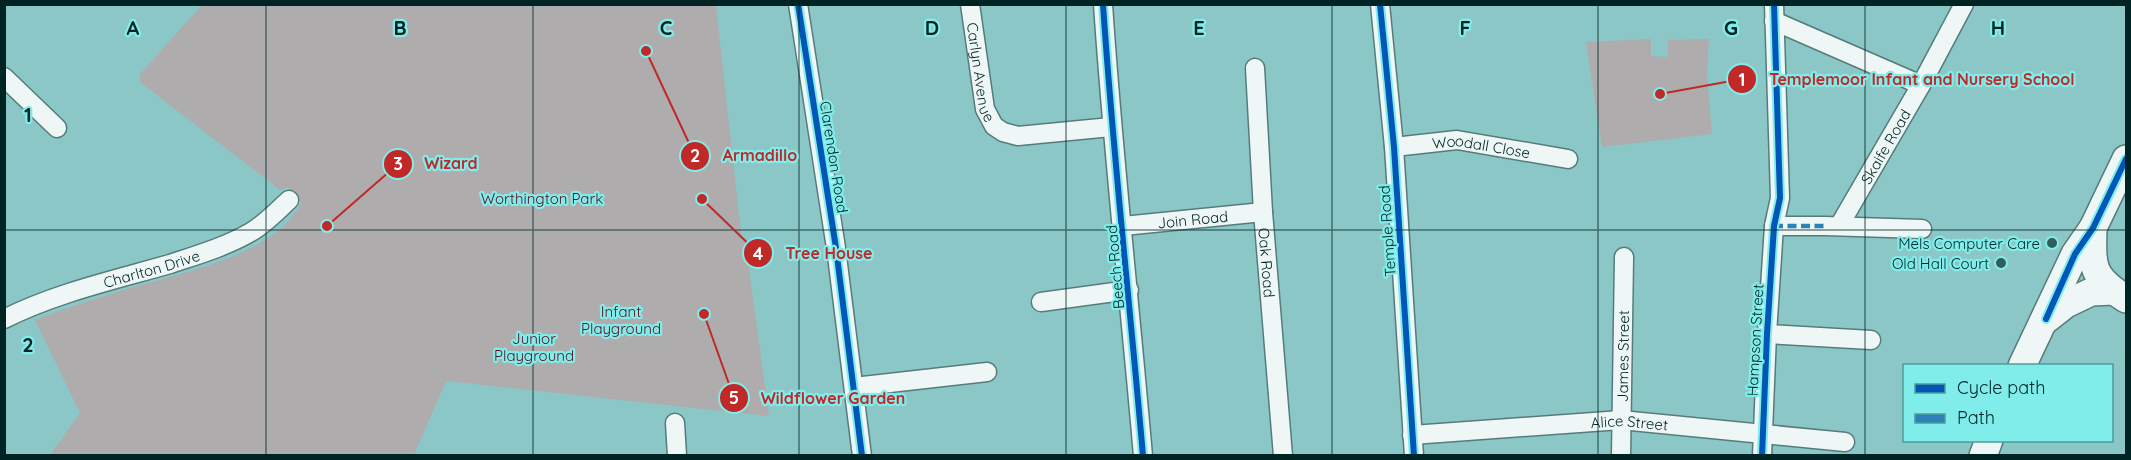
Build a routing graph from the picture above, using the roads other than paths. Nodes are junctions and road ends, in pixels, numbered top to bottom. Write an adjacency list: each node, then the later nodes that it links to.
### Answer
1 (798, 4): 32 (street, Clarendon Road)
2 (970, 4): 10 (street, Carlyn Avenue)
3 (1103, 4): 10 (street, Beech Road)
4 (1380, 4): 12 (street, Temple Road)
5 (1964, 4): 9 (street, Skaife Road)
6 (1774, 13): 9 (street); 18 (street, Hampson Street)
7 (1256, 68): 16 (street, Oak Road)
8 (4, 77): 11 (street)
9 (1921, 85): 19 (street, Skaife Road)
10 (1111, 127): 17 (street, Beech Road)
11 (57, 128)
12 (1394, 147): 13 (street, Woodall Close); 36 (street, Temple Road)
13 (1568, 159)
14 (2127, 159): 20 (main road)
15 (289, 200): 26 (street, Charlton Drive)
16 (1263, 212): 17 (street, Join Road); 42 (street, Oak Road)
17 (1123, 226): 23 (street, Beech Road)
18 (1774, 226): 19 (street); 28 (street, Hampson Street)
19 (1832, 226): 21 (street)
20 (2093, 228): 24 (main road); 27 (main road)
21 (1922, 229)
22 (1624, 256): 33 (street, James Street)
23 (1129, 290): 25 (street); 41 (street, Beech Road)
24 (2120, 295): 27 (main road)
25 (1041, 302)
26 (4, 319)
27 (2046, 319): 30 (main road)
28 (1767, 334): 29 (street); 35 (street, Hampson Street)
29 (1871, 340)
30 (2023, 364)
31 (987, 372): 32 (street)
32 (854, 387): 40 (street, Clarendon Road)
33 (1621, 420): 35 (street, Alice Street); 36 (street, Alice Street); 44 (street, James Street)
34 (675, 423): 39 (street)
35 (1762, 433): 37 (street, Alice Street); 45 (street, Hampson Street)
36 (1412, 435): 43 (street, Temple Road)
37 (1845, 442)
38 (1989, 442): 46 (main road)
39 (677, 456)
40 (862, 456)
41 (1143, 456)
42 (1283, 456)
43 (1414, 456)
44 (1621, 456)
45 (1762, 456)
46 (1983, 456)

